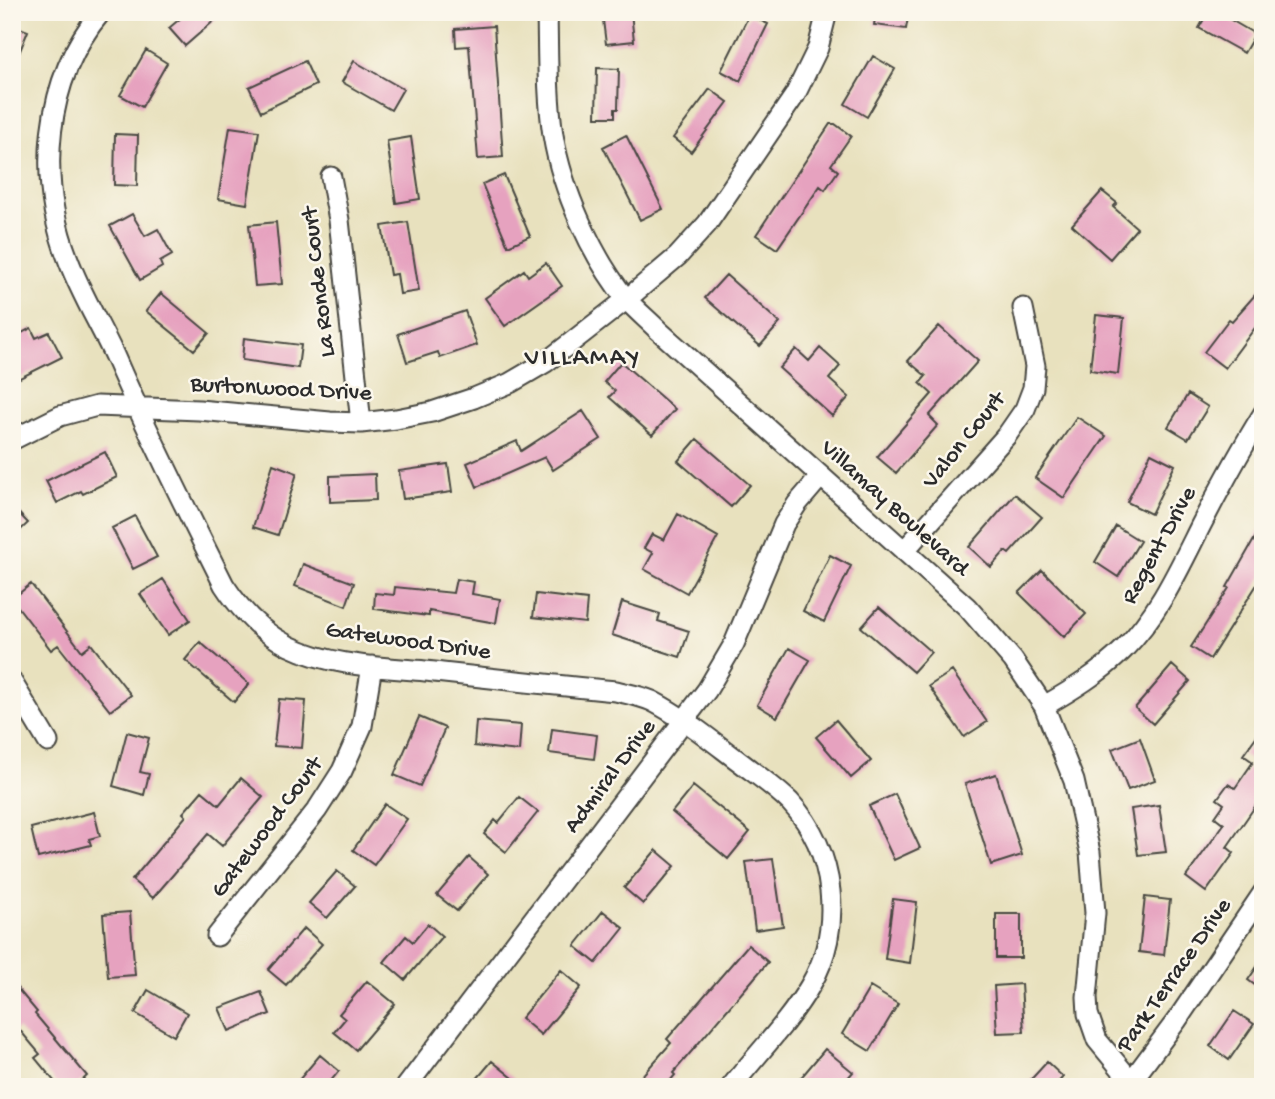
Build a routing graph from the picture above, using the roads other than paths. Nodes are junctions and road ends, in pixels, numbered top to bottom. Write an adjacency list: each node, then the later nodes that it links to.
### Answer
1 (101, 12): 7 (street, Gatewood Drive)
2 (547, 12): 5 (street, Villamay Boulevard)
3 (827, 12): 5 (street, Burtonwood Drive)
4 (331, 177): 9 (street, La Ronde Court)
5 (627, 299): 9 (street, Burtonwood Drive); 11 (street, Villamay Boulevard)
6 (1023, 307): 12 (street, Valon Court)
7 (137, 408): 9 (street, Burtonwood Drive); 10 (street, Burtonwood Drive); 13 (street, Gatewood Drive)
8 (1263, 414): 15 (street, Regent Drive)
9 (361, 423)
10 (12, 440)
11 (821, 476): 12 (street, Villamay Boulevard); 16 (street, Admiral Drive)
12 (904, 551): 15 (street, Villamay Boulevard)
13 (372, 666): 16 (street, Gatewood Drive); 19 (street, Gatewood Court)
14 (12, 682): 17 (street)
15 (1044, 706): 20 (street, Villamay Boulevard)
16 (684, 722): 21 (street, Admiral Drive); 22 (street, Gatewood Drive)
17 (48, 742)
18 (1263, 893): 20 (street, Park Terrace Drive)
19 (217, 936)
20 (1129, 1084)
21 (406, 1087)
22 (731, 1087)

